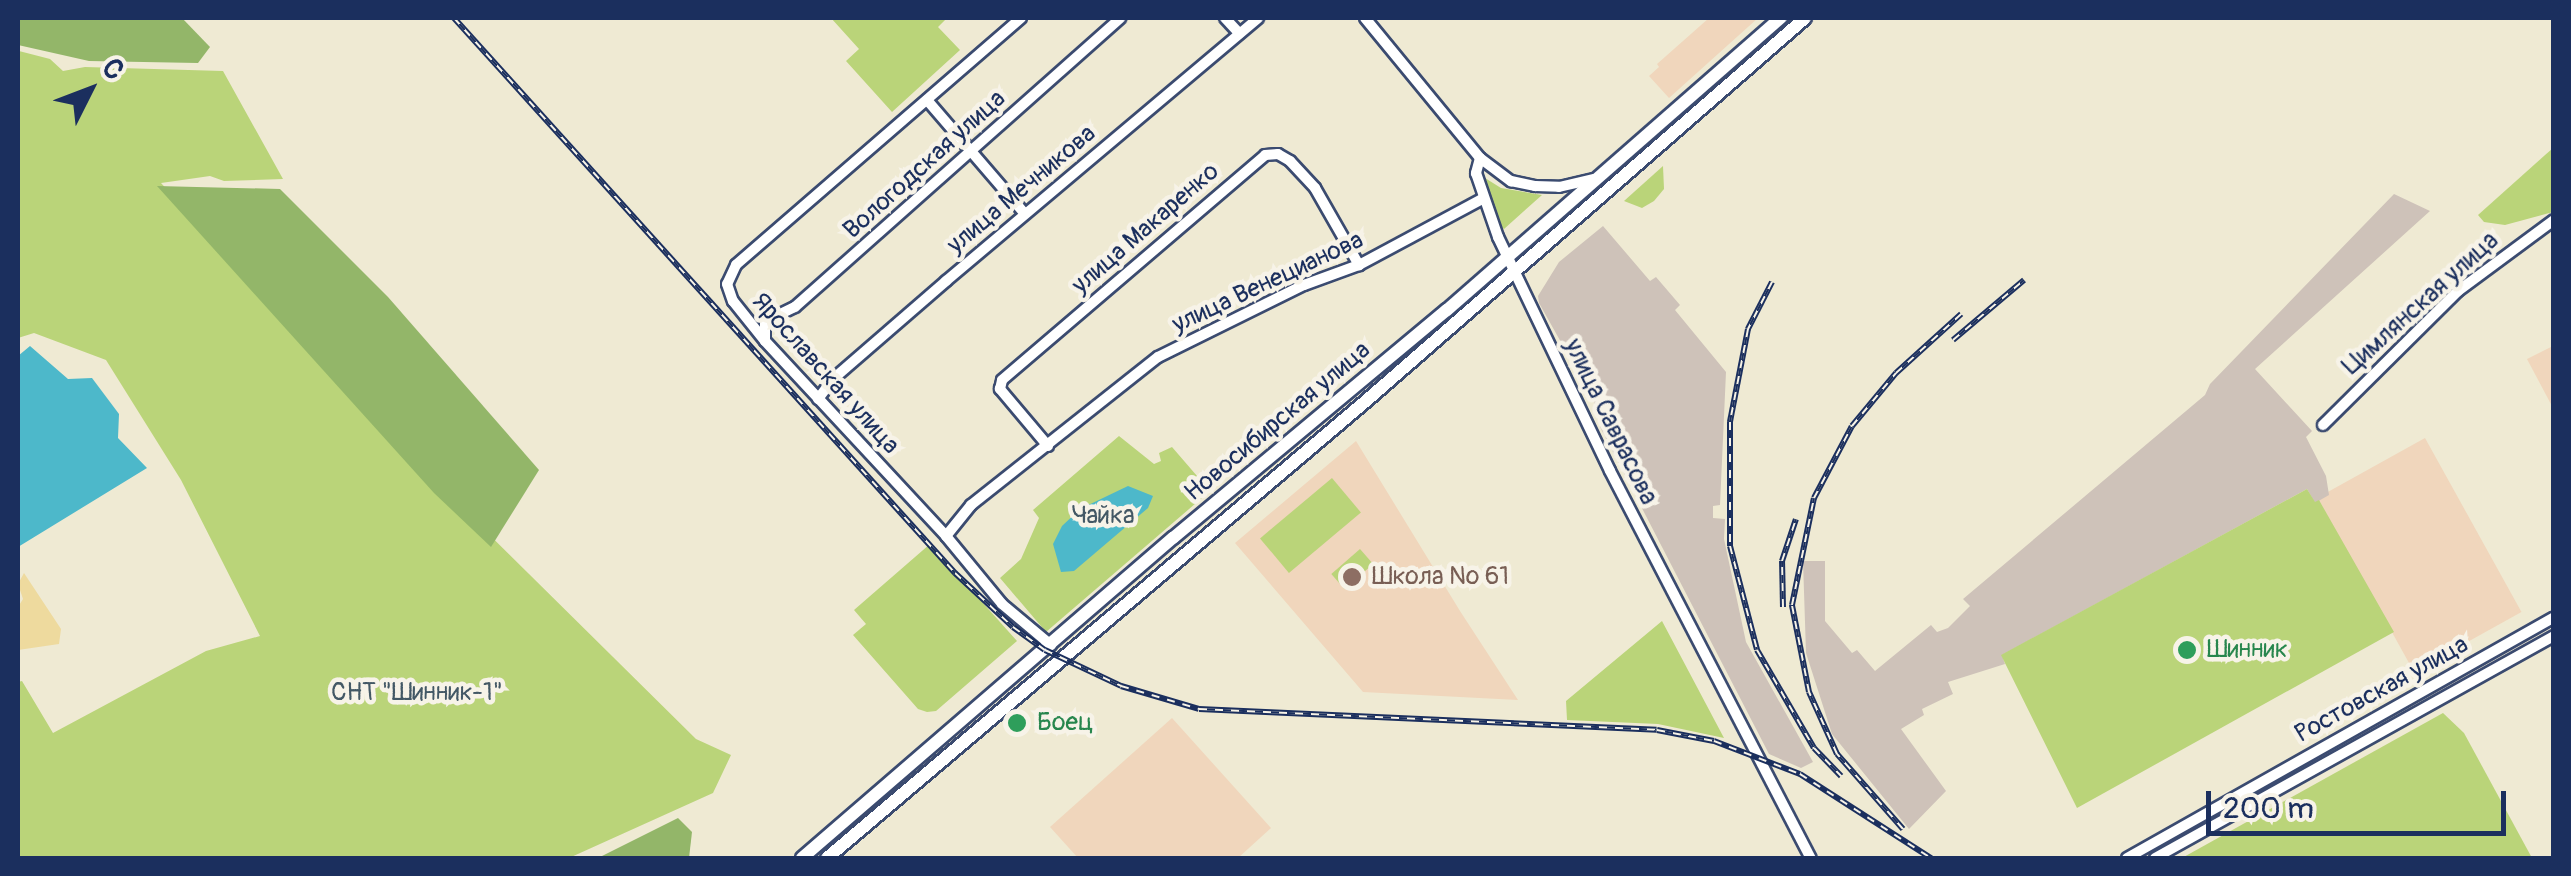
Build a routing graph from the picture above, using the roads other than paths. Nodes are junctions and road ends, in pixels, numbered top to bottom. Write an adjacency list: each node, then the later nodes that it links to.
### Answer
1 (1021, 18): 9 (street, Ярославская улица)
2 (1120, 18): 10 (street, Вологодская улица)
3 (1225, 18): 8 (street)
4 (1258, 18): 8 (street, улица Мечникова)
5 (1364, 18): 11 (street)
6 (1781, 18): 12 (main road, Новосибирская улица)
7 (1805, 18): 18 (main road, Новосибирская улица)
8 (1239, 34): 14 (street, улица Мечникова)
9 (927, 100): 10 (street); 19 (street, Ярославская улица)
10 (971, 151): 14 (street); 19 (street, Вологодская улица)
11 (1480, 158): 12 (street); 13 (street, улица Саврасова)
12 (1595, 179): 16 (main road, Новосибирская улица)
13 (1482, 198): 16 (street, улица Саврасова); 17 (street, улица Венецианова)
14 (1025, 214): 20 (street, улица Мечникова)
15 (2554, 220): 21 (street, Цимлянская улица)
16 (1508, 256): 18 (street, улица Саврасова); 26 (main road, Новосибирская улица)
17 (1359, 266): 22 (street, улица Венецианова); 22 (street, улица Макаренко)
18 (1517, 270): 28 (main road, Новосибирская улица); 29 (street, улица Саврасова)
19 (766, 341): 20 (street, Ярославская улица)
20 (818, 399): 23 (street, Ярославская улица)
21 (2322, 425)
22 (1048, 446): 23 (street, улица Венецианова)
23 (946, 536): 26 (street, Ярославская улица)
24 (2554, 617): 30 (street, Ростовская улица)
25 (2554, 636): 31 (street, Ростовская улица)
26 (1051, 645): 27 (main road, Новосибирская улица)
27 (802, 858)
28 (827, 858)
29 (1811, 858)
30 (2126, 858)
31 (2155, 858)

